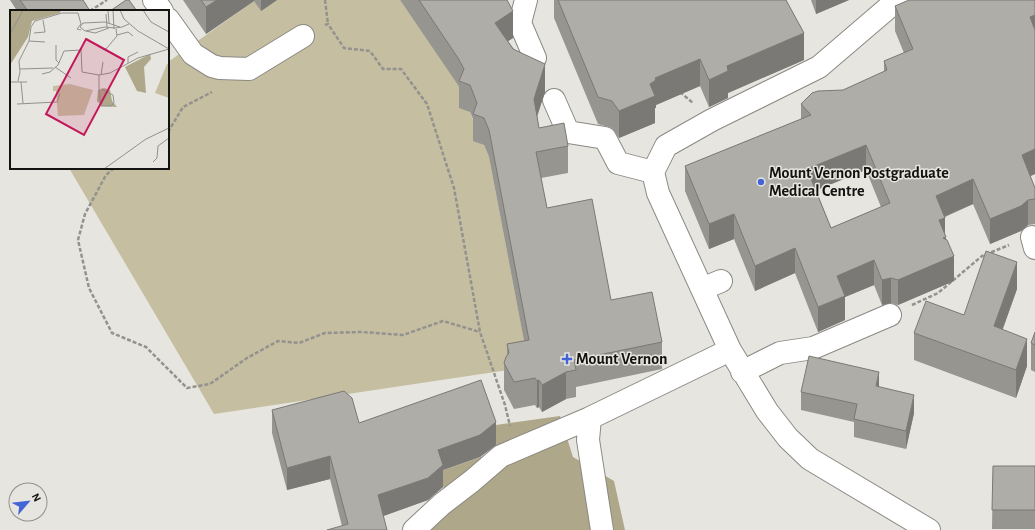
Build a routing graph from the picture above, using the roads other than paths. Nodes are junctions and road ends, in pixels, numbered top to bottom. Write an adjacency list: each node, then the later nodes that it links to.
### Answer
1 (154, 0): 4 (lane)
2 (526, 0): 7 (lane)
3 (896, 0): 9 (lane)
4 (161, 10)
5 (169, 20): 6 (lane)
6 (303, 36)
7 (535, 58)
8 (554, 100): 9 (lane)
9 (653, 172): 11 (lane)
10 (890, 315): 12 (lane)
11 (730, 350): 12 (lane); 13 (lane)
12 (742, 372): 18 (lane)
13 (590, 418): 14 (lane); 16 (lane)
14 (588, 440): 15 (lane); 17 (lane)
15 (604, 461)
16 (414, 530)
17 (602, 530)
18 (929, 530)

